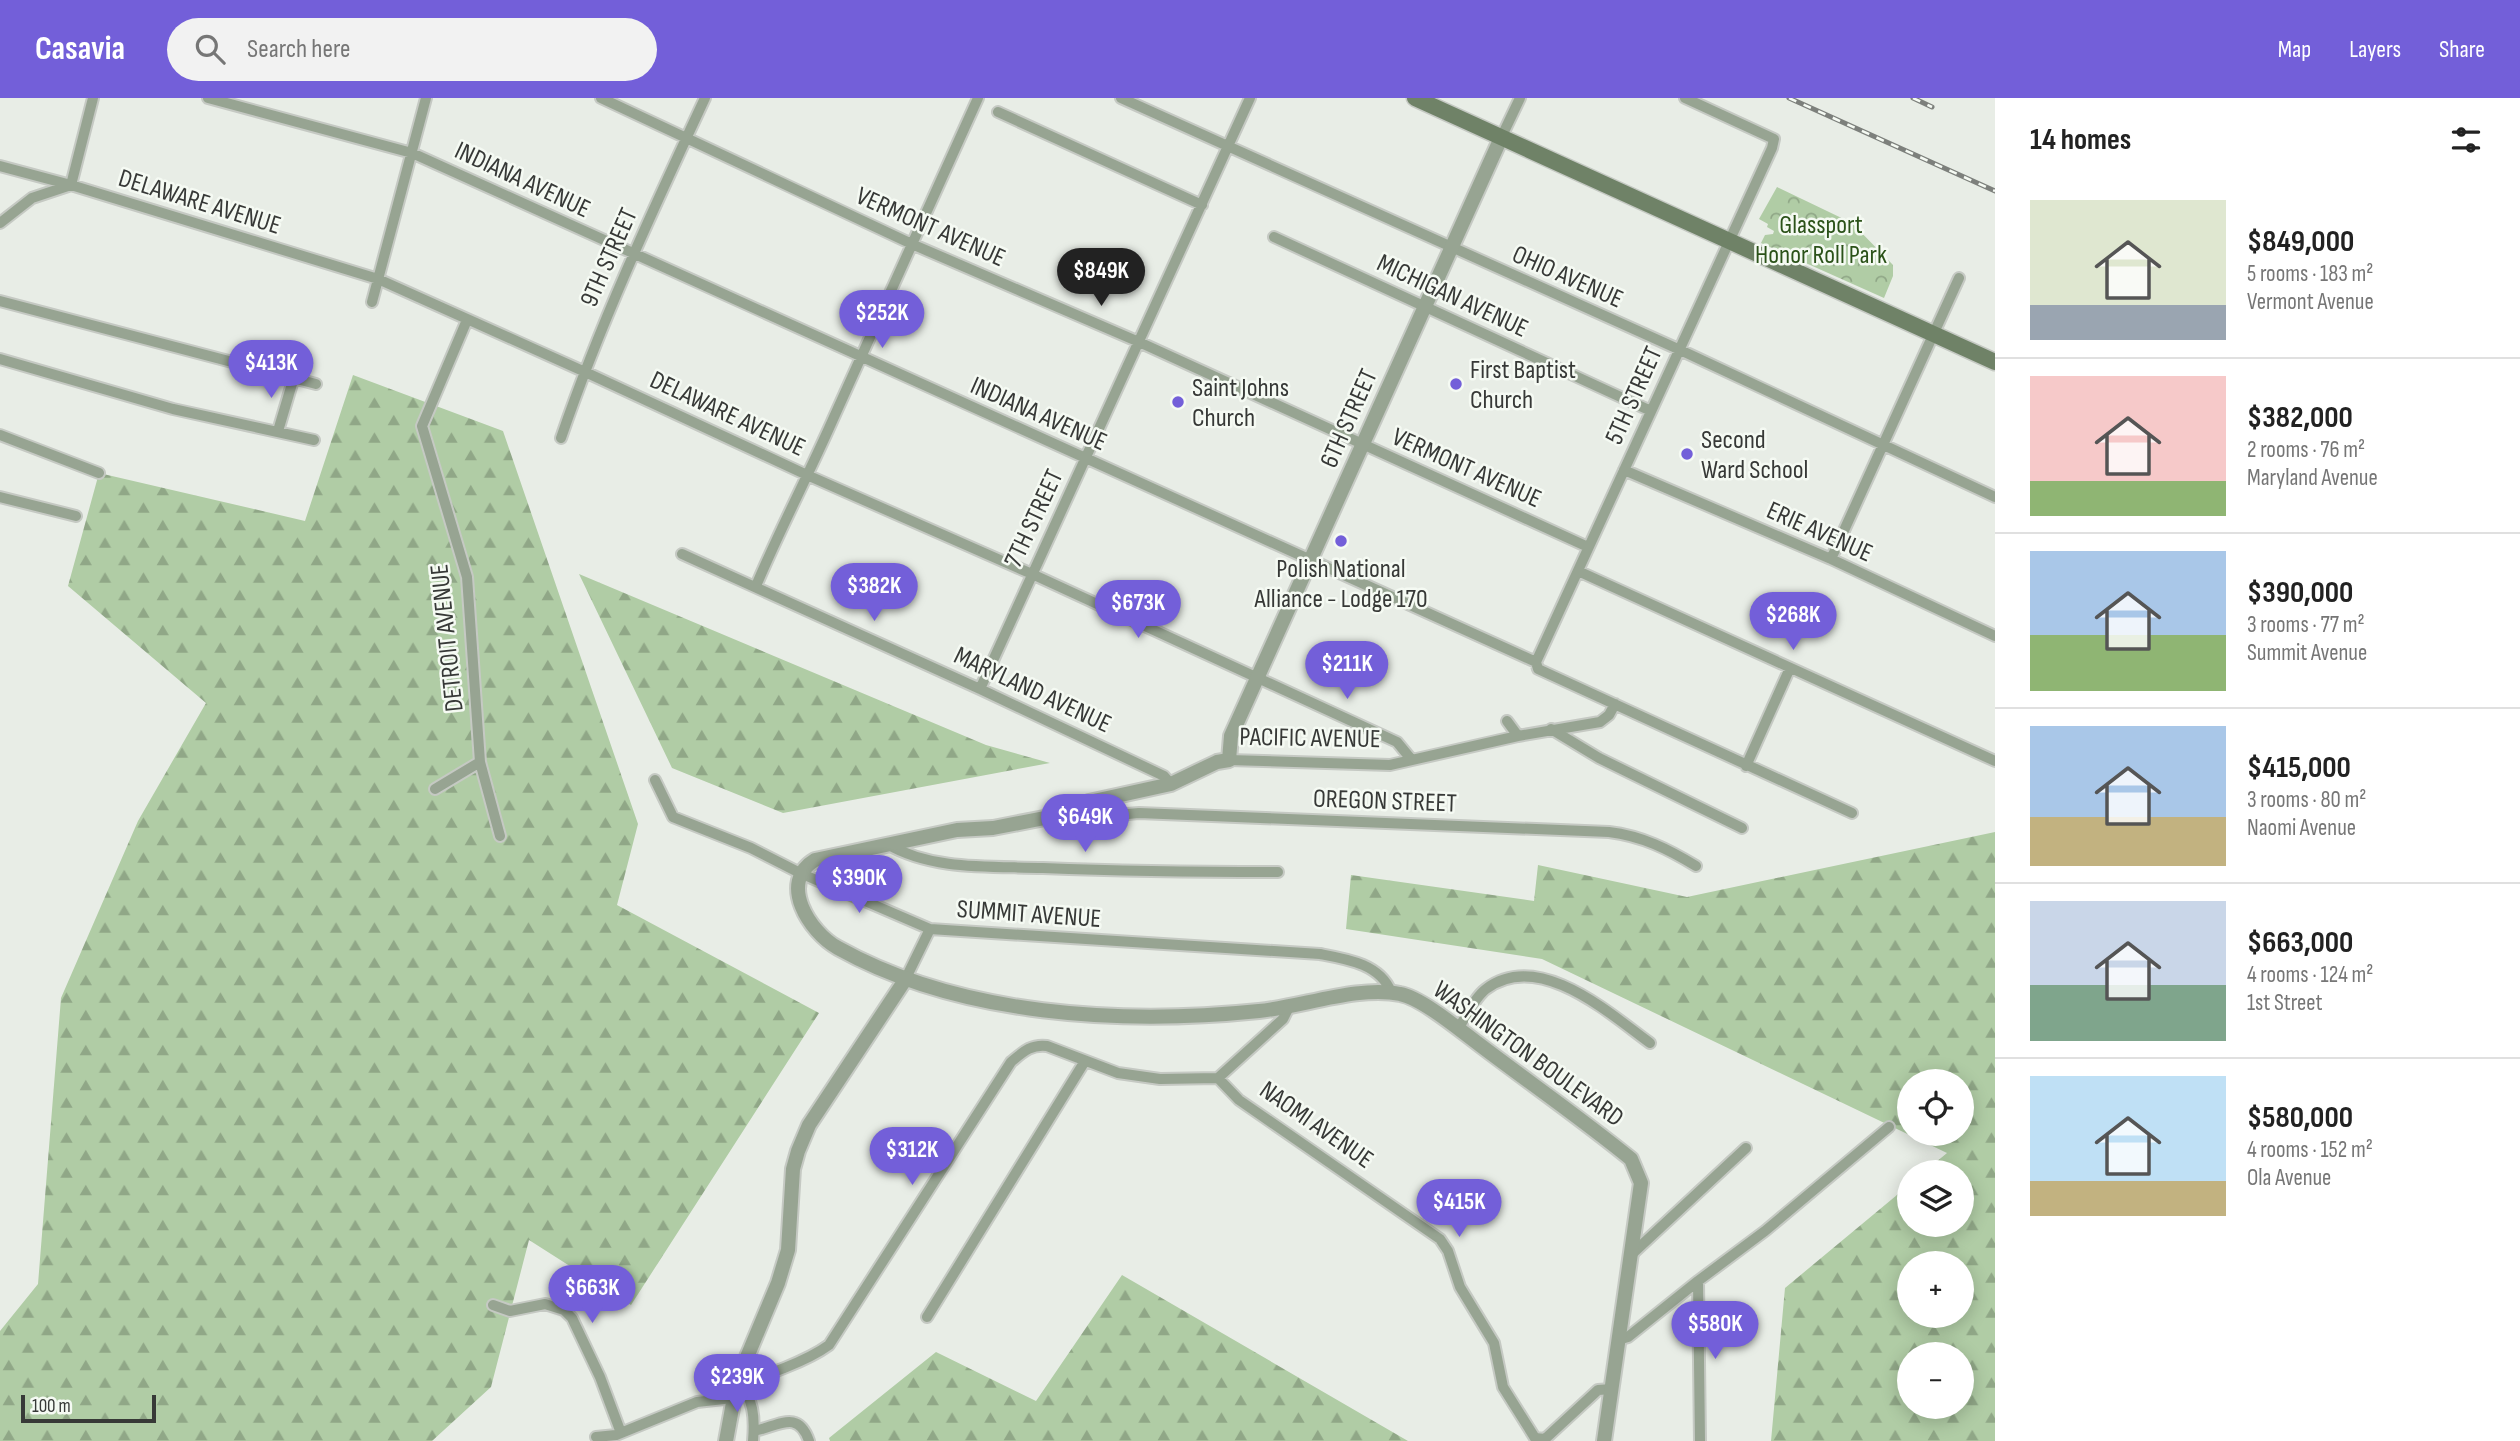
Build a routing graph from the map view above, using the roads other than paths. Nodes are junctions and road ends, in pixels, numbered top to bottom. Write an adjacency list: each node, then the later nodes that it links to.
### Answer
1 (93, 98): 18 (street)
2 (208, 98): 16 (street, INDIANA AVENUE)
3 (426, 98): 16 (street)
4 (601, 98): 13 (street, VERMONT AVENUE)
5 (705, 98): 13 (street, 9TH STREET)
6 (978, 98): 23 (street)
7 (1121, 98): 15 (street, OHIO AVENUE)
8 (1250, 98): 15 (street, 7TH STREET)
9 (1415, 98): 14 (main road)
10 (1520, 98): 14 (street, 6TH STREET)
11 (1685, 98): 22 (street, 5TH STREET)
12 (999, 112): 19 (street)
13 (687, 137): 23 (street, VERMONT AVENUE); 25 (street, 9TH STREET)
14 (1501, 138): 22 (main road); 24 (street, 6TH STREET)
15 (1228, 146): 19 (street, 7TH STREET); 24 (street, OHIO AVENUE)
16 (412, 153): 25 (street, INDIANA AVENUE); 27 (street)
17 (0, 166): 18 (street, DELAWARE AVENUE)
18 (71, 185): 20 (street); 27 (street, DELAWARE AVENUE)
19 (1202, 205): 33 (street, 7TH STREET)
20 (0, 223)
21 (1274, 237): 30 (street, MICHIGAN AVENUE)
22 (1729, 241): 32 (main road); 34 (street, 5TH STREET)
23 (914, 245): 33 (street, VERMONT AVENUE); 35 (street)
24 (1452, 249): 30 (street, 6TH STREET); 34 (street, OHIO AVENUE)
25 (634, 255): 35 (street, INDIANA AVENUE); 38 (street, 9TH STREET)
26 (1959, 278): 32 (street)
27 (378, 279): 29 (street); 31 (street, DELAWARE AVENUE)
28 (0, 301): 39 (street)
29 (372, 302)
30 (1425, 308): 41 (street, MICHIGAN AVENUE); 47 (street, 6TH STREET)
31 (467, 320): 38 (street, DELAWARE AVENUE); 74 (street, DETROIT AVENUE)
32 (1934, 334): 37 (main road); 46 (street)
33 (1139, 342): 47 (street, VERMONT AVENUE); 48 (street, 7TH STREET)
34 (1678, 349): 41 (street, 5TH STREET); 46 (street, OHIO AVENUE)
35 (860, 358): 48 (street, INDIANA AVENUE); 51 (street)
36 (0, 359): 42 (street)
37 (1995, 362)
38 (583, 371): 44 (street, 9TH STREET); 51 (street, DELAWARE AVENUE)
39 (294, 377): 40 (street); 42 (street)
40 (316, 384)
41 (1651, 411): 49 (street, 5TH STREET)
42 (278, 431): 45 (street)
43 (0, 435): 50 (street)
44 (561, 438)
45 (314, 440)
46 (1883, 445): 53 (street, OHIO AVENUE); 57 (street)
47 (1364, 446): 55 (street, VERMONT AVENUE); 58 (street, 6TH STREET)
48 (1085, 459): 58 (street, INDIANA AVENUE); 60 (street, 7TH STREET)
49 (1625, 470): 55 (street, 5TH STREET); 57 (street, ERIE AVENUE)
50 (99, 472)
51 (807, 475): 60 (street, DELAWARE AVENUE); 61 (street)
52 (0, 497): 54 (street)
53 (1995, 497)
54 (76, 516)
55 (1588, 547): 59 (street, 5TH STREET)
56 (682, 554): 61 (street, MARYLAND AVENUE)
57 (1831, 559): 62 (street, ERIE AVENUE)
58 (1310, 560): 63 (street, INDIANA AVENUE); 65 (street, 6TH STREET)
59 (1578, 571): 63 (street, 5TH STREET); 64 (street)
60 (1032, 574): 65 (street, DELAWARE AVENUE); 66 (street, 7TH STREET)
61 (756, 586): 66 (street, MARYLAND AVENUE)
62 (1995, 636)
63 (1537, 665): 67 (street, INDIANA AVENUE)
64 (1790, 668): 73 (street); 75 (street)
65 (1257, 677): 71 (street, DELAWARE AVENUE); 72 (street, 6TH STREET)
66 (980, 689): 77 (street, MARYLAND AVENUE)
67 (1615, 704): 69 (street, PACIFIC AVENUE); 75 (street, INDIANA AVENUE)
68 (1507, 721): 70 (street)
69 (1551, 729): 70 (street, PACIFIC AVENUE); 81 (street)
70 (1518, 736): 71 (street, PACIFIC AVENUE)
71 (1411, 759): 72 (street, PACIFIC AVENUE)
72 (1229, 760): 77 (street, PACIFIC AVENUE)
73 (1995, 761)
74 (481, 762): 78 (street); 82 (street, DETROIT AVENUE)
75 (1746, 766): 79 (street, INDIANA AVENUE)
76 (655, 780): 86 (street, SUMMIT AVENUE)
77 (1171, 783): 80 (street, PACIFIC AVENUE)
78 (435, 789)
79 (1852, 813)
80 (1065, 814): 83 (street, PACIFIC AVENUE); 84 (street, OREGON STREET)
81 (1742, 828)
82 (500, 836)
83 (887, 844): 85 (street); 86 (street, PACIFIC AVENUE)
84 (1696, 866)
85 (1278, 872)
86 (800, 873): 87 (street, SUMMIT AVENUE); 88 (street)
87 (930, 929): 88 (street); 89 (street, SUMMIT AVENUE)
88 (905, 979): 90 (street, WASHINGTON BOULEVARD); 102 (street)
89 (1391, 992): 90 (street, WASHINGTON BOULEVARD); 91 (street, WASHINGTON BOULEVARD)
90 (1289, 1007): 94 (street)
91 (1458, 1029): 92 (street); 97 (street, WASHINGTON BOULEVARD)
92 (1650, 1043)
93 (1085, 1061): 94 (street); 100 (street); 102 (street)
94 (1218, 1078): 103 (street, NAOMI AVENUE)
95 (1889, 1127): 98 (street)
96 (1746, 1148): 97 (street)
97 (1632, 1254): 101 (street, WASHINGTON BOULEVARD)
98 (1698, 1281): 101 (street); 111 (street)
99 (493, 1305): 105 (street)
100 (927, 1318)
101 (1618, 1340): 103 (street, WASHINGTON BOULEVARD)
102 (737, 1381): 104 (street); 106 (street)
103 (1612, 1389): 110 (street, WASHINGTON BOULEVARD)
104 (733, 1398): 105 (street); 108 (street)
105 (621, 1433): 107 (street)
106 (754, 1436): 109 (street)
107 (596, 1437)
108 (726, 1441)
109 (809, 1441)
110 (1604, 1441)
111 (1700, 1441)

